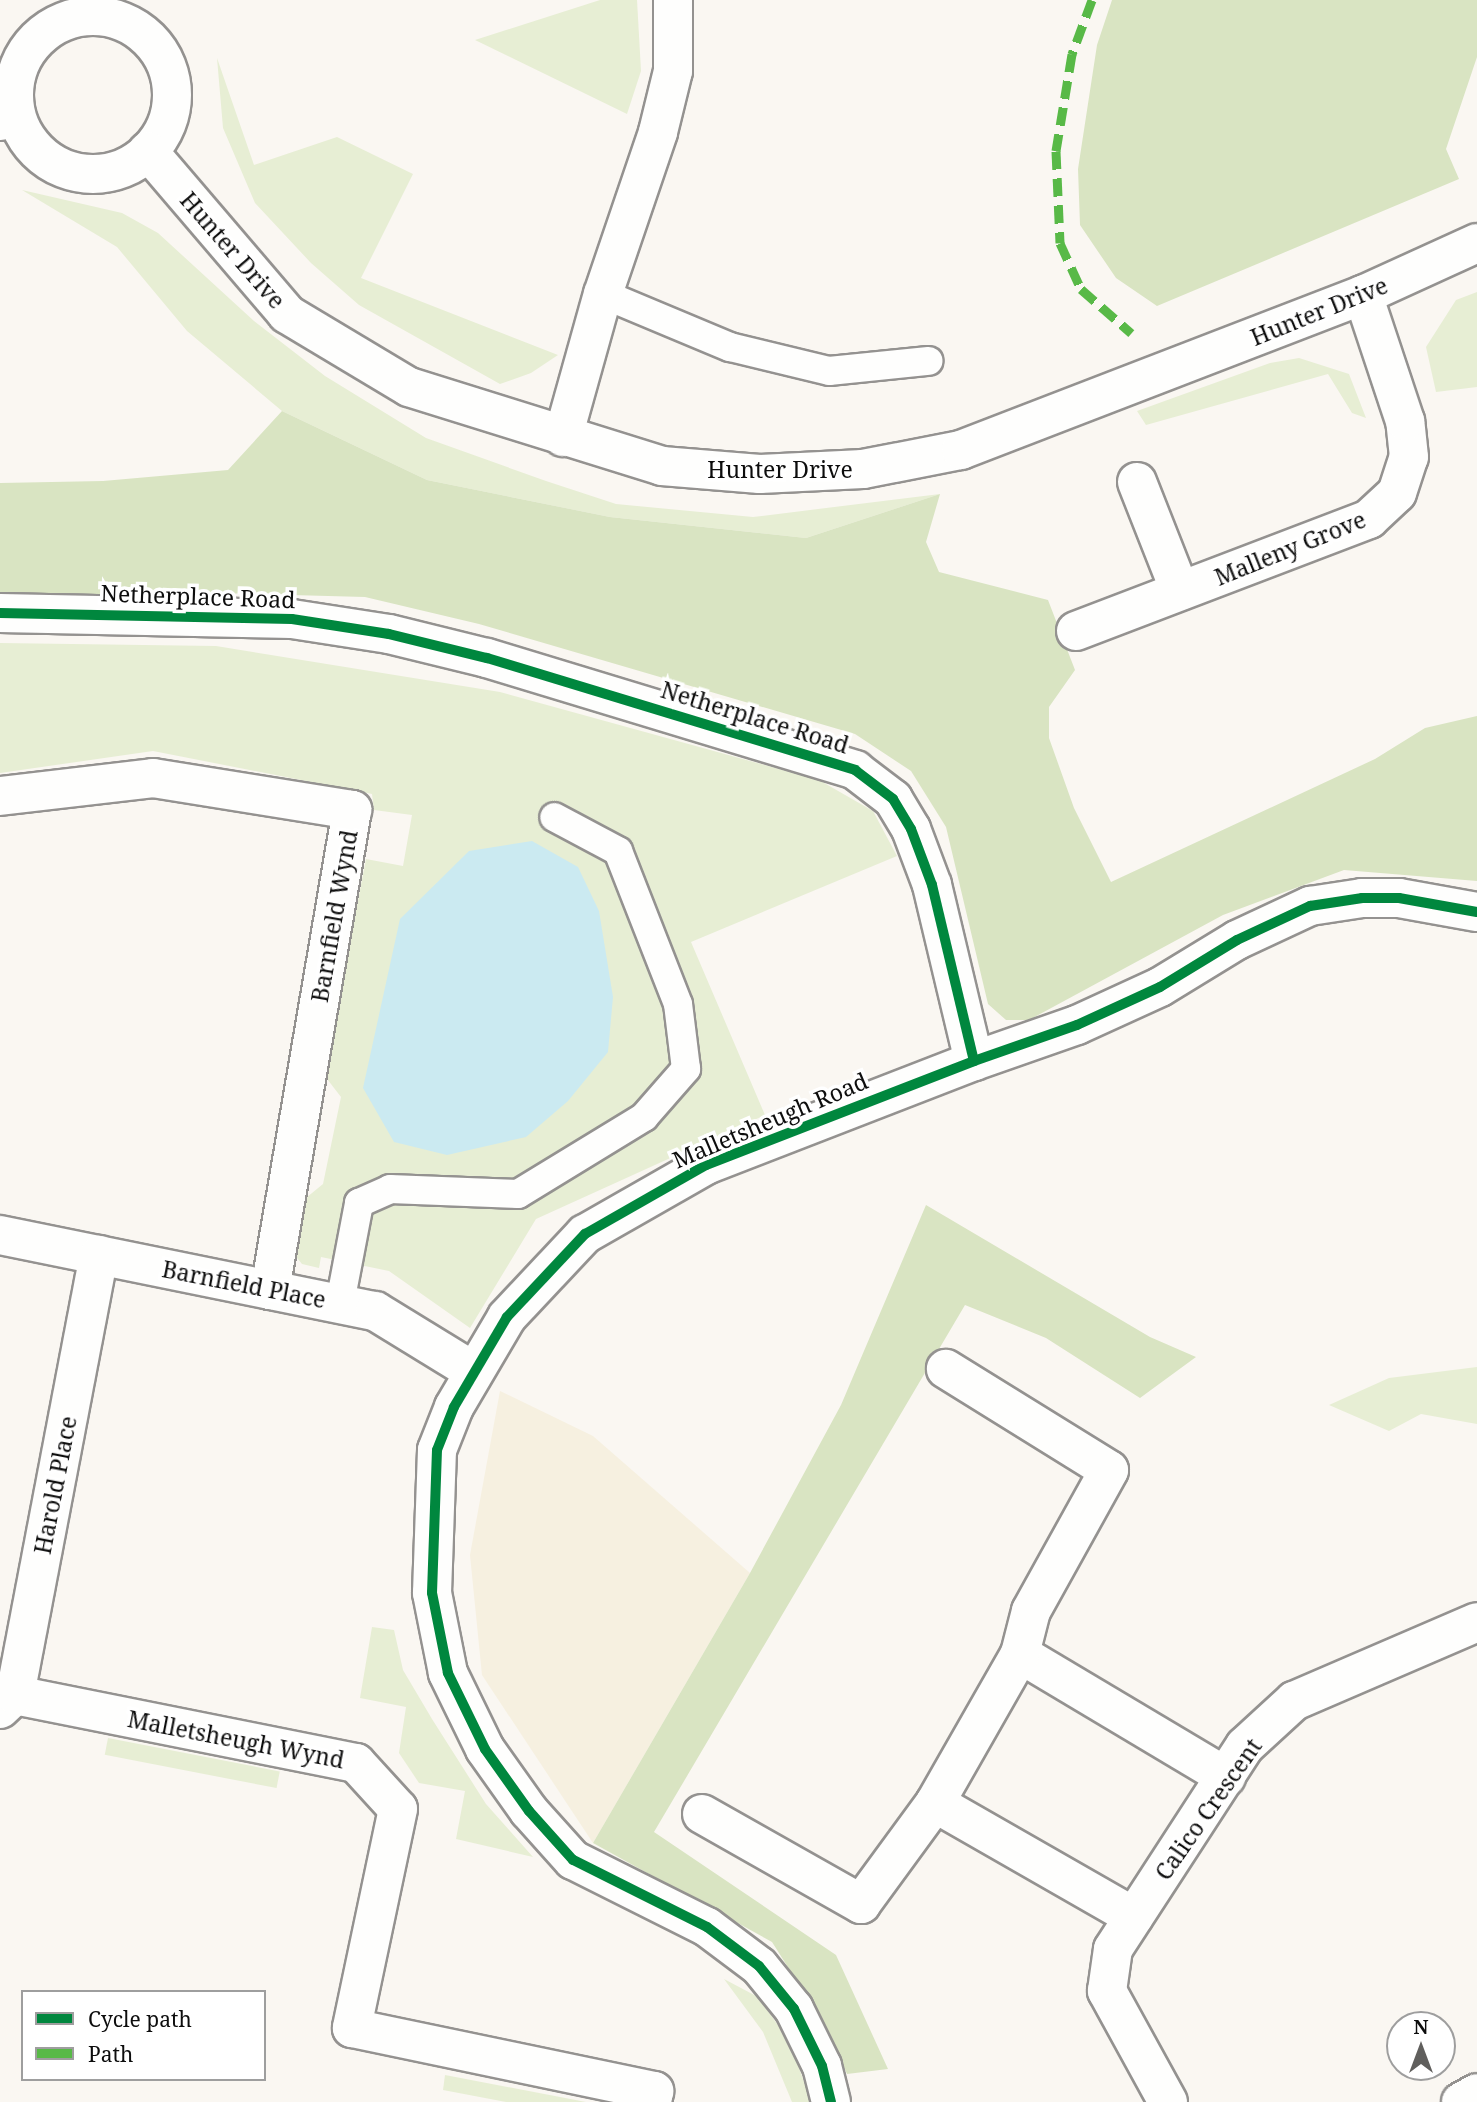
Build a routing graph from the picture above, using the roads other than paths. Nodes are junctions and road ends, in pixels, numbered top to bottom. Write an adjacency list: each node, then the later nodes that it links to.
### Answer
1 (673, 0): 6 (street)
2 (105, 8): 3 (street); 4 (street)
3 (7, 118): 4 (street)
4 (148, 152): 9 (street, Hunter Drive)
5 (1477, 243): 7 (street, Hunter Drive)
6 (603, 294): 8 (lane); 9 (street)
7 (1363, 295): 9 (street, Hunter Drive); 11 (street, Malleny Grove)
8 (928, 361)
9 (563, 437)
10 (1137, 482): 11 (street)
11 (1180, 591): 13 (street, Malleny Grove)
12 (0, 612): 17 (street, Netherplace Road)
13 (1076, 631)
14 (0, 796): 20 (street, Barnfield Wynd)
15 (554, 817): 21 (lane)
16 (1477, 912): 17 (street)
17 (974, 1061): 23 (street, Malletsheugh Road)
18 (0, 1235): 19 (street, Barnfield Place)
19 (99, 1255): 20 (street, Barnfield Place); 26 (street, Harold Place)
20 (270, 1290): 21 (street, Barnfield Place)
21 (340, 1303): 23 (street, Barnfield Place)
22 (946, 1370): 25 (street)
23 (473, 1371): 33 (street, Malletsheugh Road)
24 (1477, 1622): 27 (street, Calico Crescent)
25 (1020, 1654): 27 (street); 28 (street)
26 (8, 1702): 32 (street, Malletsheugh Wynd)
27 (1226, 1777): 30 (street, Calico Crescent)
28 (935, 1803): 29 (street); 30 (street)
29 (702, 1814)
30 (1135, 1917): 34 (street, Calico Crescent)
31 (1477, 2094): 35 (street)
32 (652, 2102)
33 (831, 2102)
34 (1168, 2102)
35 (1461, 2102)

